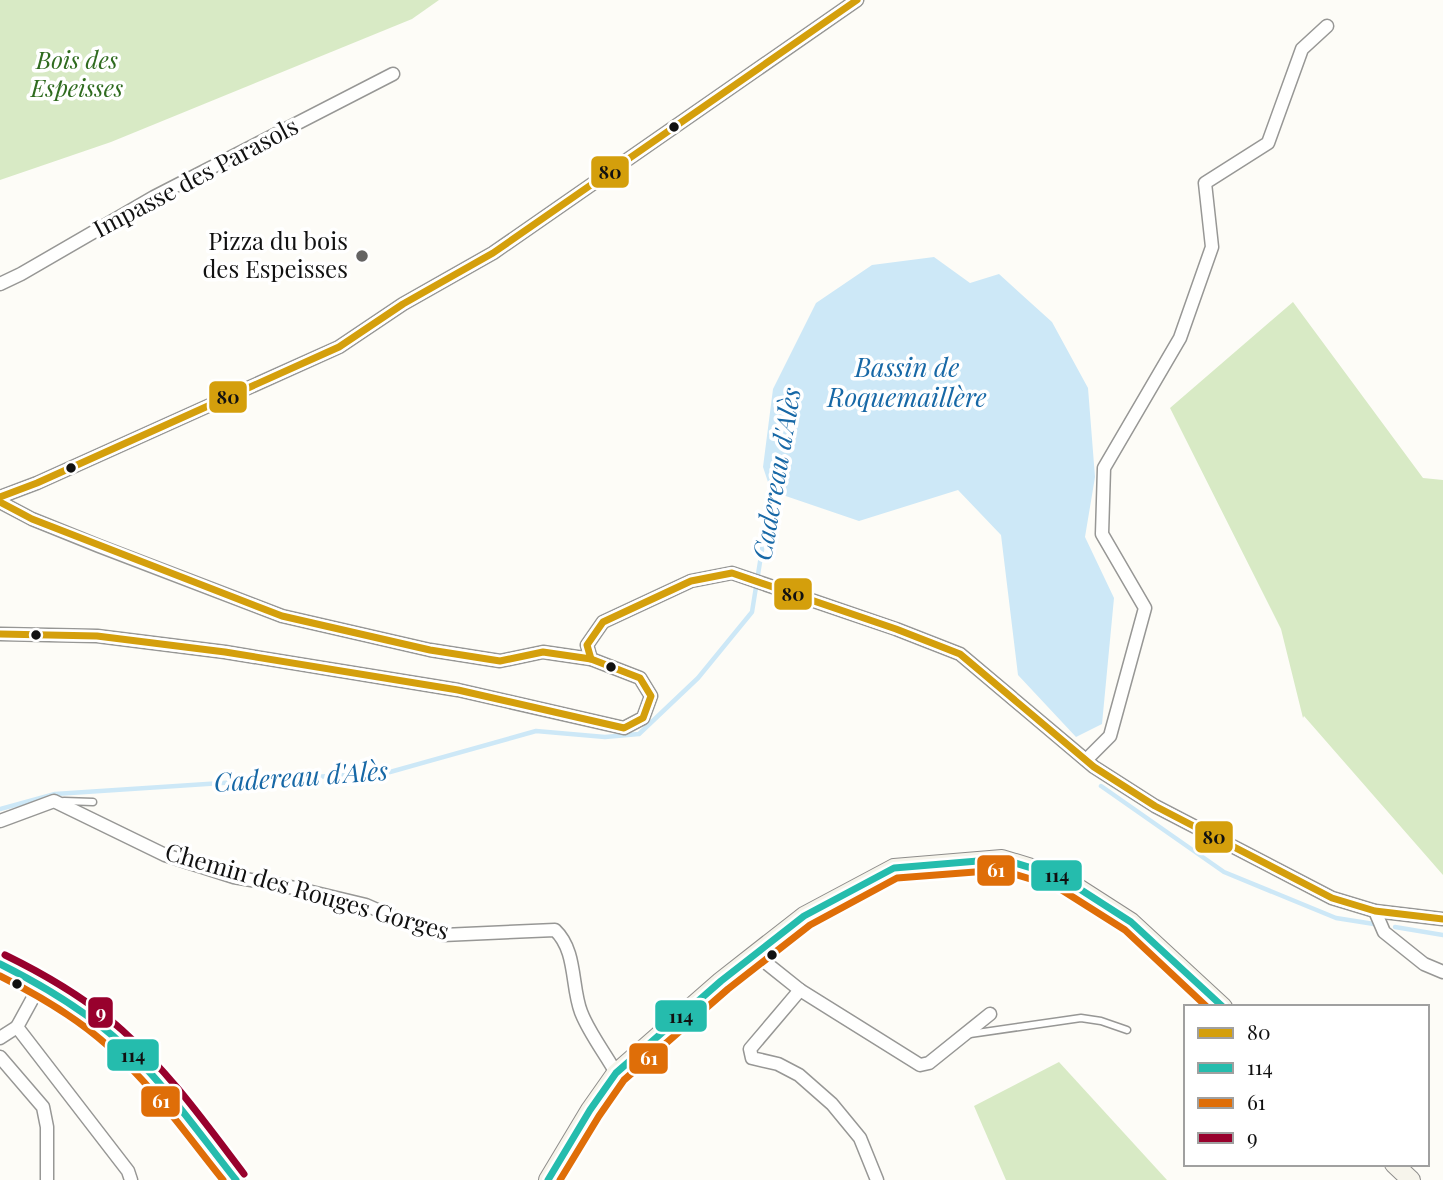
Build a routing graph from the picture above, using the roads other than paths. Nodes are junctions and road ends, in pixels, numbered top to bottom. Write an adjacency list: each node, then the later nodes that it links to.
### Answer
1 (857, 0): 5 (street)
2 (1326, 26): 8 (street)
3 (393, 74): 4 (street, Impasse des Parasols)
4 (0, 284)
5 (0, 499): 7 (street)
6 (0, 634): 7 (street)
7 (591, 659): 8 (street)
8 (1086, 760): 12 (street)
9 (54, 801): 10 (lane); 11 (street); 26 (street, Chemin des Rouges Gorges)
10 (93, 802)
11 (0, 821)
12 (1376, 911): 13 (street); 16 (street)
13 (1443, 919)
14 (755, 954): 18 (street); 19 (main road); 26 (main road)
15 (0, 964): 17 (main road)
16 (1443, 972)
17 (40, 985): 21 (street); 30 (main road)
18 (800, 990): 23 (street); 32 (street)
19 (1221, 1005)
20 (990, 1014): 23 (street)
21 (17, 1027): 24 (street); 29 (street)
22 (1127, 1030): 23 (lane)
23 (965, 1034)
24 (0, 1038)
25 (0, 1057): 28 (street)
26 (616, 1073): 31 (main road)
27 (1396, 1166): 33 (main road)
28 (47, 1180)
29 (131, 1180)
30 (236, 1180)
31 (548, 1180)
32 (877, 1180)
33 (1411, 1180)

